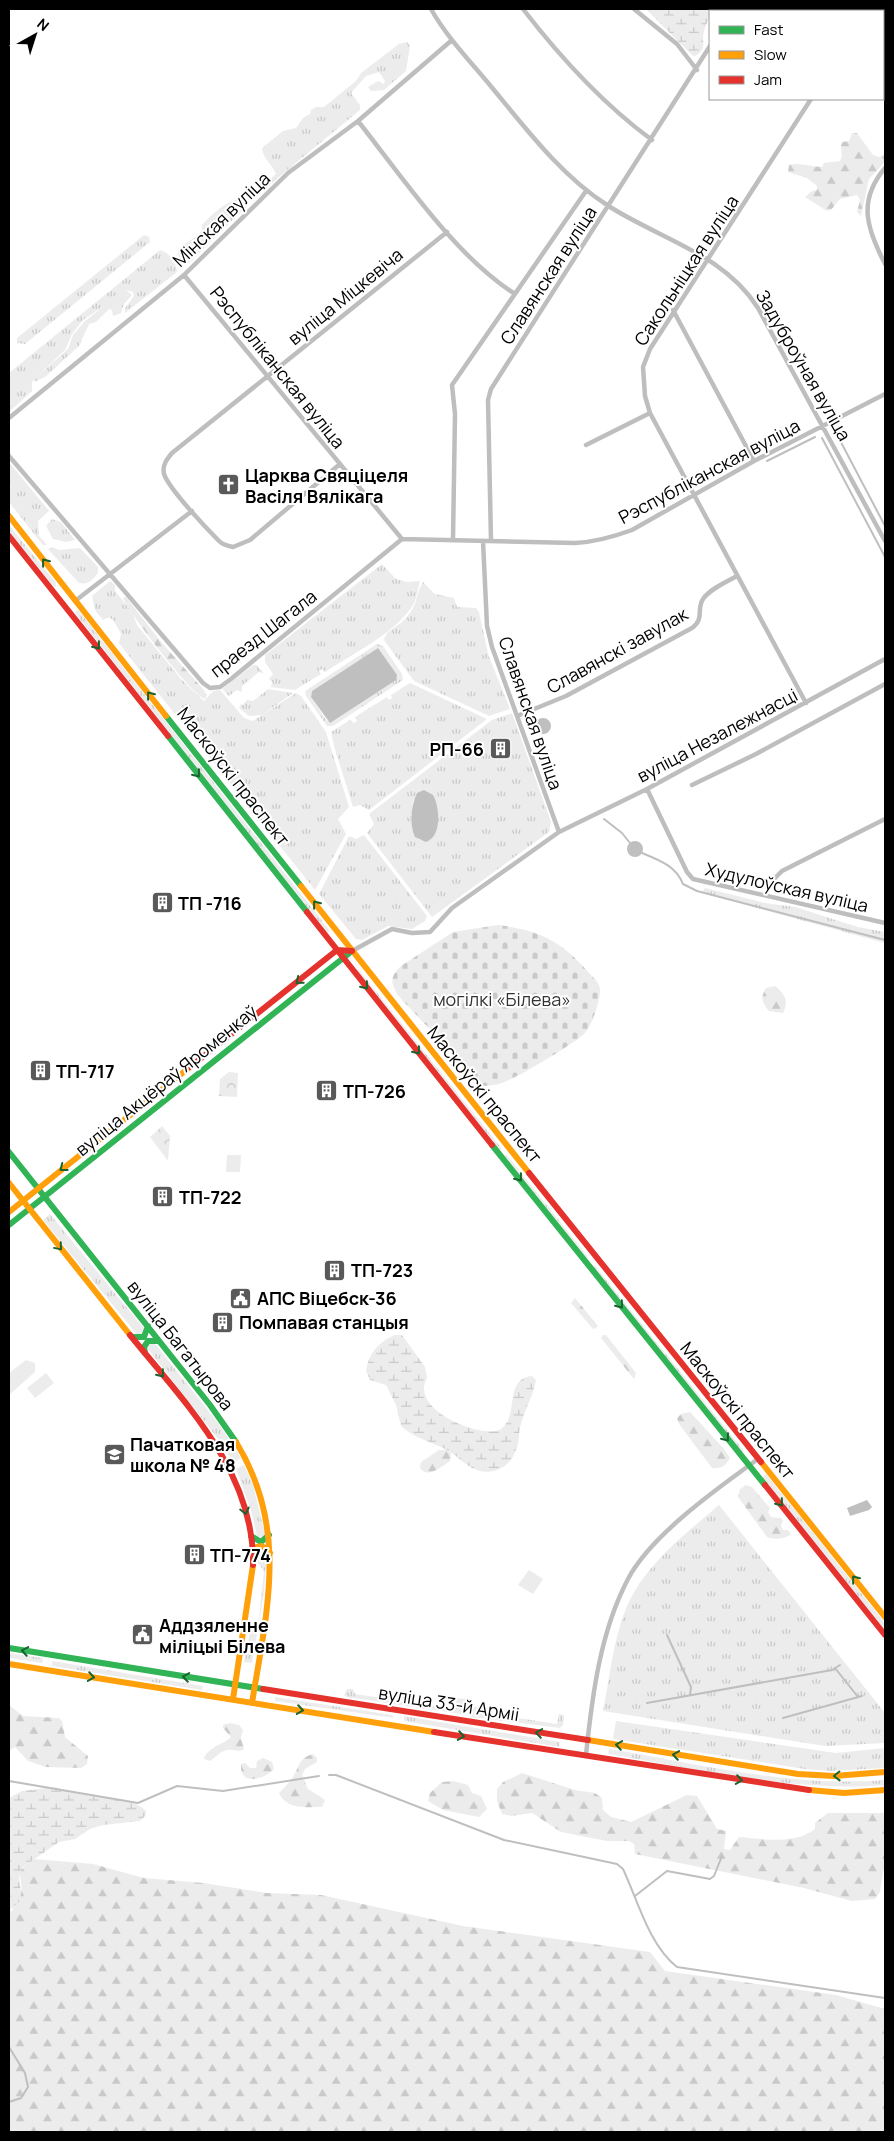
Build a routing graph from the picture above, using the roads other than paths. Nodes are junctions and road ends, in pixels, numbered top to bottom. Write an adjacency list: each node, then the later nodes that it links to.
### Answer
1 (431, 9): 4 (street, Задуброўная вуліца)
2 (523, 9): 9 (street)
3 (634, 9): 6 (street)
4 (452, 40): 8 (street, Мінская вуліца); 11 (street, Задуброўная вуліца)
5 (709, 48): 6 (street, Славянская вуліца)
6 (697, 70): 9 (street, Славянская вуліца)
7 (809, 100): 14 (street, Сакольніцкая вуліца)
8 (358, 121): 13 (street); 16 (street, Мінская вуліца)
9 (652, 140): 12 (street, Славянская вуліца)
10 (885, 168): 15 (street)
11 (586, 191): 12 (street, Задуброўная вуліца); 17 (street, Славянская вуліца)
12 (608, 206): 14 (street, Задуброўная вуліца); 35 (street, Славянская вуліца)
13 (446, 232): 17 (street); 19 (street, вуліца Міцкевіча)
14 (709, 260): 18 (street, Сакольніцкая вуліца); 23 (street, Задуброўная вуліца)
15 (885, 264)
16 (184, 275): 19 (street, Рэспубліканская вуліца); 22 (street, Мінская вуліца)
17 (515, 294): 33 (street, Славянская вуліца)
18 (673, 310): 21 (street, Сакольніцкая вуліца); 26 (street)
19 (268, 376): 27 (street, Рэспубліканская вуліца); 29 (street, вуліца Міцкевіча)
20 (885, 394): 23 (street, Рэспубліканская вуліца)
21 (650, 413): 24 (street); 28 (street, Сакольніцкая вуліца)
22 (9, 418)
23 (823, 425): 26 (street, Рэспубліканская вуліца); 36 (street, Задуброўная вуліца)
24 (586, 445)
25 (9, 456): 37 (street)
26 (754, 461): 28 (street, Рэспубліканская вуліца)
27 (340, 464): 29 (street); 32 (street, Рэспубліканская вуліца)
28 (695, 495): 35 (street, Рэспубліканская вуліца); 38 (street, Сакольніцкая вуліца)
29 (192, 511): 37 (street)
30 (9, 516): 39 (main road, Маскоўскі праспект, one-way to 30)
31 (9, 536): 40 (main road, Маскоўскі праспект)
32 (402, 539): 33 (street, Рэспубліканская вуліца); 37 (street, праезд Шагала)
33 (453, 540): 34 (street, Рэспубліканская вуліца)
34 (483, 541): 35 (street, Рэспубліканская вуліца); 44 (street, Славянская вуліца)
35 (491, 541)
36 (885, 541)
37 (111, 575): 39 (street)
38 (737, 576): 43 (street, Сакольніцкая вуліца); 44 (street, Славянскі завулак)
39 (75, 600): 40 (main road); 52 (main road, Маскоўскі праспект, one-way to 39)
40 (66, 608): 51 (main road, Маскоўскі праспект, one-way to 51)
41 (885, 659): 43 (street, вуліца Незалежнасці)
42 (885, 684): 45 (street, вуліца Незалежнасці)
43 (806, 702): 46 (street, вуліца Незалежнасці)
44 (517, 716): 48 (street, Славянская вуліца)
45 (692, 785)
46 (647, 789): 48 (street, вуліца Незалежнасці); 50 (street, Худулоўская вуліца)
47 (885, 819): 49 (street)
48 (559, 832): 52 (street, вуліца Незалежнасці)
49 (774, 879)
50 (885, 923)
51 (337, 950): 52 (main road); 53 (main road, Маскоўскі праспект); 54 (main road, вуліца Акцёраў Яроменкаў, one-way to 54)
52 (352, 951): 53 (main road, вуліца Акцёраў Яроменкаў); 62 (main road, Маскоўскі праспект)
53 (343, 958): 55 (main road, вуліца Акцёраў Яроменкаў); 64 (main road, Маскоўскі праспект, one-way to 64)
54 (248, 1021): 55 (street); 56 (main road, вуліца Акцёраў Яроменкаў)
55 (254, 1029): 57 (main road, вуліца Акцёраў Яроменкаў)
56 (199, 1061): 57 (street); 58 (main road, вуліца Акцёраў Яроменкаў)
57 (204, 1067): 59 (main road, вуліца Акцёраў Яроменкаў)
58 (177, 1078): 59 (street); 60 (main road, вуліца Акцёраў Яроменкаў)
59 (182, 1085): 61 (main road, вуліца Акцёраў Яроменкаў)
60 (144, 1105): 61 (street); 66 (main road, вуліца Акцёраў Яроменкаў, one-way to 66)
61 (149, 1112): 67 (main road, вуліца Акцёраў Яроменкаў)
62 (506, 1145): 64 (main road); 76 (main road, Маскоўскі праспект)
63 (9, 1152): 66 (main road, вуліца Багатырова)
64 (498, 1152): 77 (main road, Маскоўскі праспект, one-way to 77)
65 (9, 1183): 68 (main road, вуліца Багатырова)
66 (38, 1188): 67 (main road, вуліца Багатырова); 68 (main road, вуліца Акцёраў Яроменкаў)
67 (45, 1197): 69 (main road, вуліца Акцёраў Яроменкаў); 72 (main road, вуліца Багатырова)
68 (22, 1201): 69 (main road, вуліца Багатырова); 70 (main road, вуліца Акцёраў Яроменкаў)
69 (29, 1209): 71 (main road, вуліца Акцёраў Яроменкаў); 73 (main road, вуліца Багатырова, one-way to 73)
70 (9, 1212)
71 (9, 1225)
72 (148, 1326): 73 (main road); 74 (main road, вуліца Багатырова)
73 (132, 1338): 75 (main road, вуліца Багатырова)
74 (160, 1341): 75 (main road); 78 (main road, вуліца Багатырова)
75 (145, 1354): 79 (main road, вуліца Багатырова, one-way to 79)
76 (758, 1459): 77 (street); 82 (main road, Маскоўскі праспект, one-way to 76)
77 (749, 1466): 83 (main road, Маскоўскі праспект, one-way to 83); 98 (street)
78 (269, 1534): 79 (main road); 81 (main road, вуліца Багатырова)
79 (251, 1536): 80 (main road, вуліца Багатырова)
80 (252, 1553): 81 (main road); 90 (main road, вуліца Багатырова)
81 (270, 1553): 91 (main road, вуліца Багатырова)
82 (885, 1617)
83 (885, 1634)
84 (9, 1648): 85 (main road, вуліца 33-й Арміі, one-way to 84)
85 (41, 1654): 86 (main road, вуліца 33-й Арміі); 88 (main road)
86 (56, 1656): 89 (main road); 90 (main road, вуліца 33-й Арміі, one-way to 86)
87 (9, 1664): 88 (main road, вуліца 33-й Арміі)
88 (39, 1668): 89 (main road, вуліца 33-й Арміі)
89 (53, 1671): 92 (main road, вуліца 33-й Арміі, one-way to 92)
90 (234, 1684): 91 (main road, вуліца 33-й Арміі); 92 (main road, вуліца Багатырова)
91 (254, 1687): 93 (main road, вуліца Багатырова); 94 (main road, вуліца 33-й Арміі)
92 (233, 1699): 93 (main road, вуліца 33-й Арміі)
93 (252, 1703): 96 (main road, вуліца 33-й Арміі, one-way to 96)
94 (391, 1710): 95 (main road, вуліца 33-й Арміі); 96 (main road)
95 (407, 1712): 97 (main road); 98 (main road, вуліца 33-й Арміі, one-way to 95)
96 (389, 1725): 97 (main road, вуліца 33-й Арміі)
97 (404, 1727): 99 (main road, вуліца 33-й Арміі, one-way to 99)
98 (587, 1740): 99 (street); 100 (main road, вуліца 33-й Арміі, one-way to 98)
99 (586, 1756): 101 (main road, вуліца 33-й Арміі, one-way to 101)
100 (885, 1772)
101 (885, 1790)

